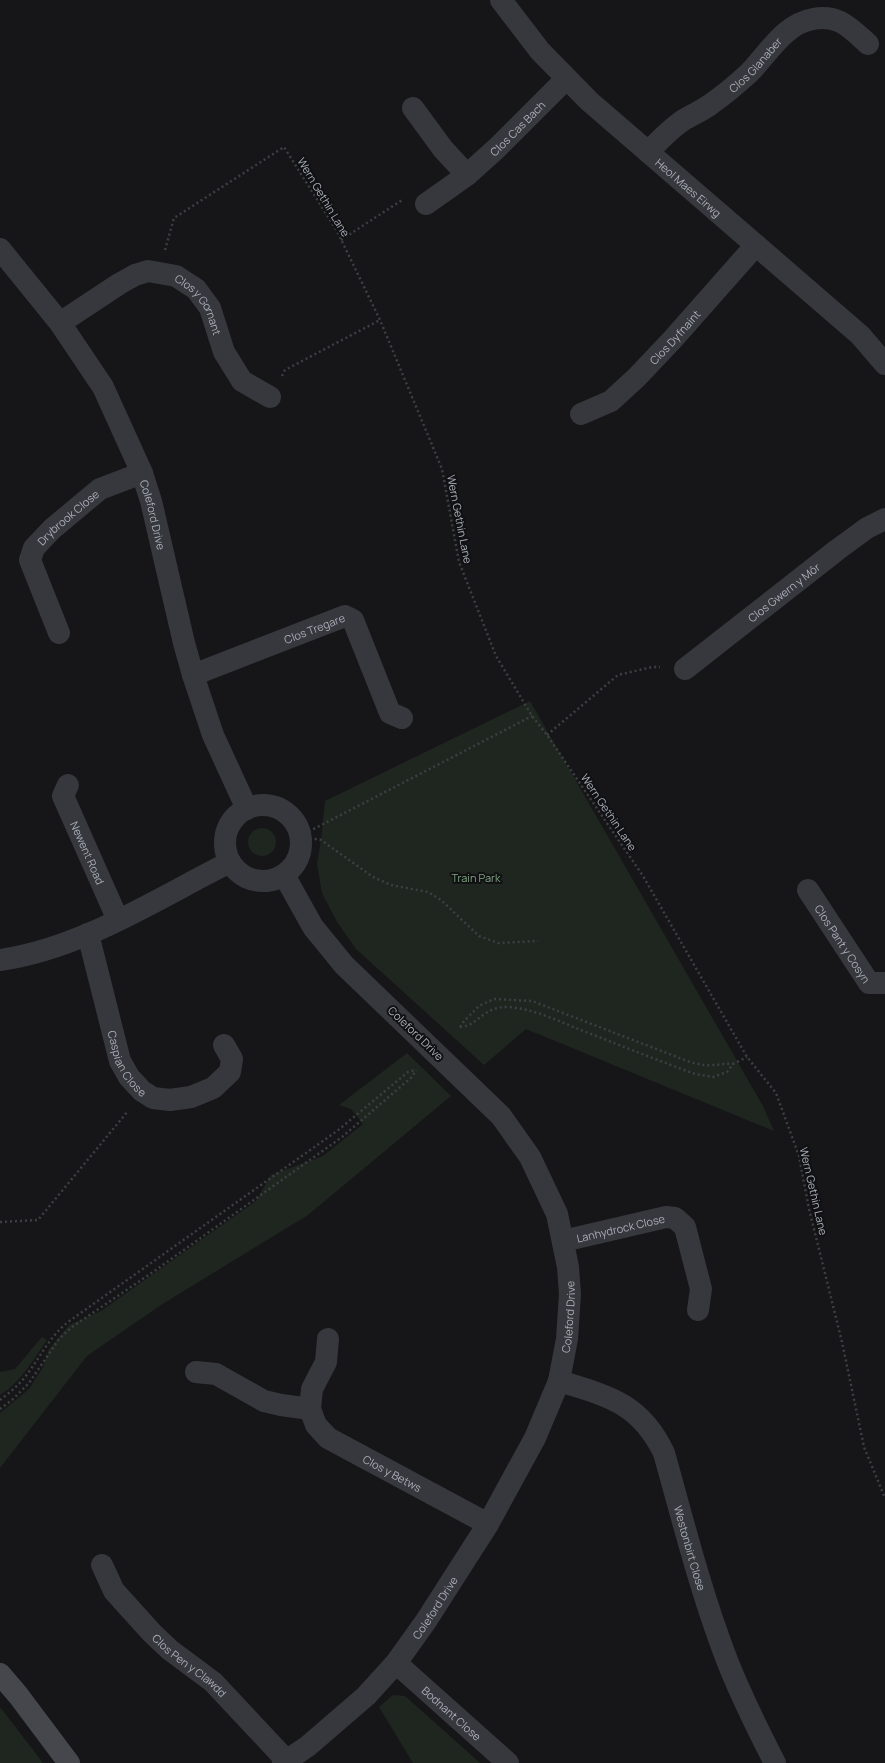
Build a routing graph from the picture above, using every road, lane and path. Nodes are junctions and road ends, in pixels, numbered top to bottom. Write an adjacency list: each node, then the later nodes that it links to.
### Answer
1 (502, 0): 3 (street, Heol Maes Eirwg)
2 (868, 44): 5 (street, Clos Glanaber)
3 (566, 78): 5 (street, Heol Maes Eirwg); 6 (street, Clos Cas Bach)
4 (413, 108): 6 (street)
5 (648, 152): 9 (street, Heol Maes Eirwg)
6 (467, 174): 7 (street, Clos Cas Bach)
7 (426, 204): 8 (path)
8 (341, 240): 11 (path, Wern Gethin Lane); 12 (path, Wern Gethin Lane)
9 (756, 245): 14 (street, Heol Maes Eirwg); 16 (street, Clos Dyfnaint)
10 (0, 249): 13 (street, Coleford Drive)
11 (159, 272): 13 (street, Clos y Gornant); 15 (street, Clos y Gornant)
12 (380, 320): 15 (path); 22 (path, Wern Gethin Lane)
13 (60, 323): 17 (street, Coleford Drive)
14 (885, 364)
15 (270, 397)
16 (581, 414)
17 (142, 473): 19 (street, Drybrook Close); 21 (street, Coleford Drive)
18 (885, 519): 20 (street, Clos Gwern y Môr)
19 (59, 633)
20 (685, 669): 24 (path)
21 (193, 675): 23 (street, Clos Tregare); 26 (street, Coleford Drive)
22 (532, 716): 24 (path, Wern Gethin Lane); 27 (path)
23 (402, 718)
24 (547, 735): 37 (path, Wern Gethin Lane)
25 (68, 785): 31 (street, Newent Road)
26 (247, 809): 27 (street); 28 (street)
27 (300, 836): 29 (street); 33 (path)
28 (230, 862): 29 (street); 31 (street)
29 (284, 875): 41 (street, Coleford Drive)
30 (808, 890): 35 (street, Clos Pant y Cosyn)
31 (118, 920): 32 (street)
32 (88, 934): 34 (street); 39 (street, Caspian Close)
33 (538, 941)
34 (0, 960)
35 (885, 983)
36 (224, 1045): 39 (street, Caspian Close)
37 (747, 1057): 38 (path); 49 (path, Wern Gethin Lane)
38 (733, 1064): 38 (path)
39 (153, 1098): 40 (path)
40 (0, 1222)
41 (563, 1241): 42 (street, Lanhydrock Close); 45 (street, Coleford Drive)
42 (698, 1310)
43 (328, 1339): 48 (street, Clos y Betws)
44 (196, 1372): 48 (street)
45 (559, 1381): 50 (street, Coleford Drive); 57 (street, Westonbirt Close)
46 (0, 1400): 47 (path)
47 (0, 1409)
48 (310, 1409): 50 (street, Clos y Betws)
49 (885, 1498)
50 (488, 1524): 52 (street, Coleford Drive)
51 (102, 1565): 54 (street, Clos Pen y Clawdd)
52 (396, 1663): 54 (street, Coleford Drive); 56 (street, Bodnant Close)
53 (0, 1674): 55 (street)
54 (285, 1762)
55 (69, 1763)
56 (508, 1763)
57 (775, 1763)

